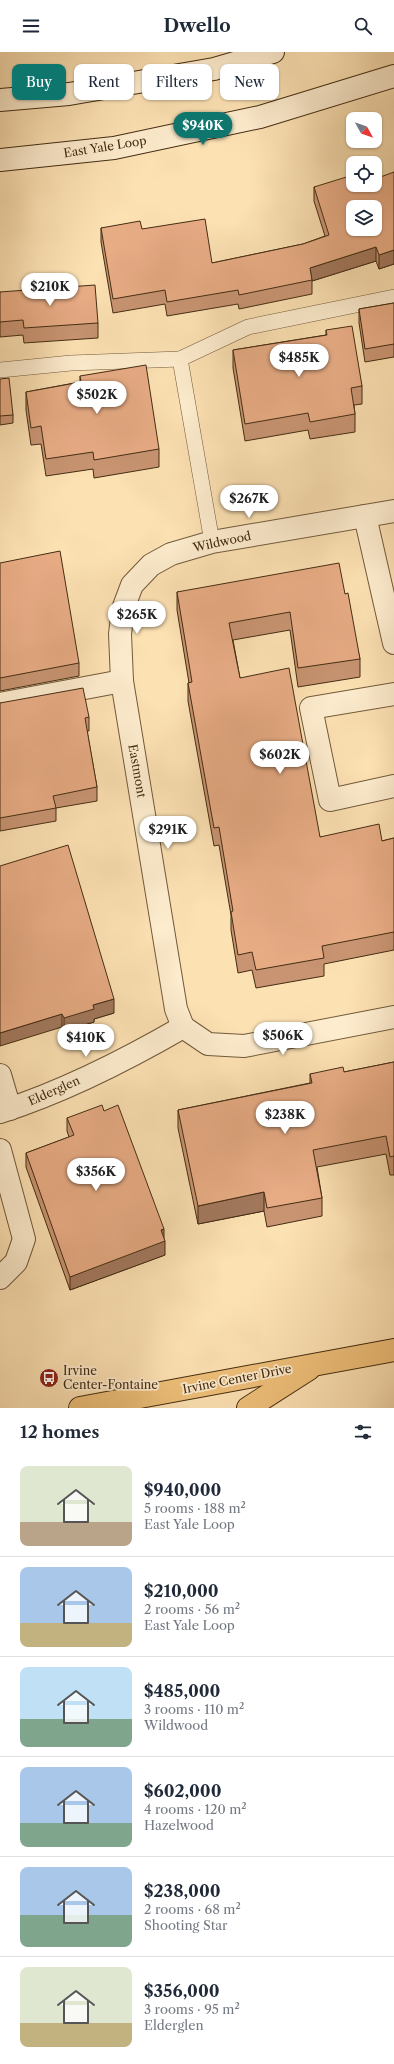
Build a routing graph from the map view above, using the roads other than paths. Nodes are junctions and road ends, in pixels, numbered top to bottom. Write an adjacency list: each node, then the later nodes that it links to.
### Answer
1 (273, 52): 3 (street)
2 (394, 76): 4 (street, East Yale Loop)
3 (0, 100)
4 (0, 160)
5 (394, 297): 6 (lane)
6 (180, 358): 7 (lane); 10 (lane)
7 (0, 370)
8 (394, 511): 9 (street, Wildwood)
9 (365, 516): 10 (street, Wildwood); 12 (street)
10 (212, 542): 11 (street, Wildwood)
11 (132, 585): 13 (street, Eastmont)
12 (394, 643)
13 (122, 681): 15 (street); 18 (street, Eastmont)
14 (394, 694): 16 (street)
15 (0, 704)
16 (394, 786)
17 (394, 1017): 18 (street)
18 (183, 1027): 20 (street, Elderglen)
19 (0, 1075): 20 (street, Elderglen)
20 (5, 1110)
21 (0, 1150): 22 (street)
22 (0, 1278)
23 (394, 1350): 24 (main road, Irvine Center Drive)
24 (319, 1364): 25 (main road, Irvine Center Drive); 26 (main road)
25 (80, 1408)
26 (248, 1408)

